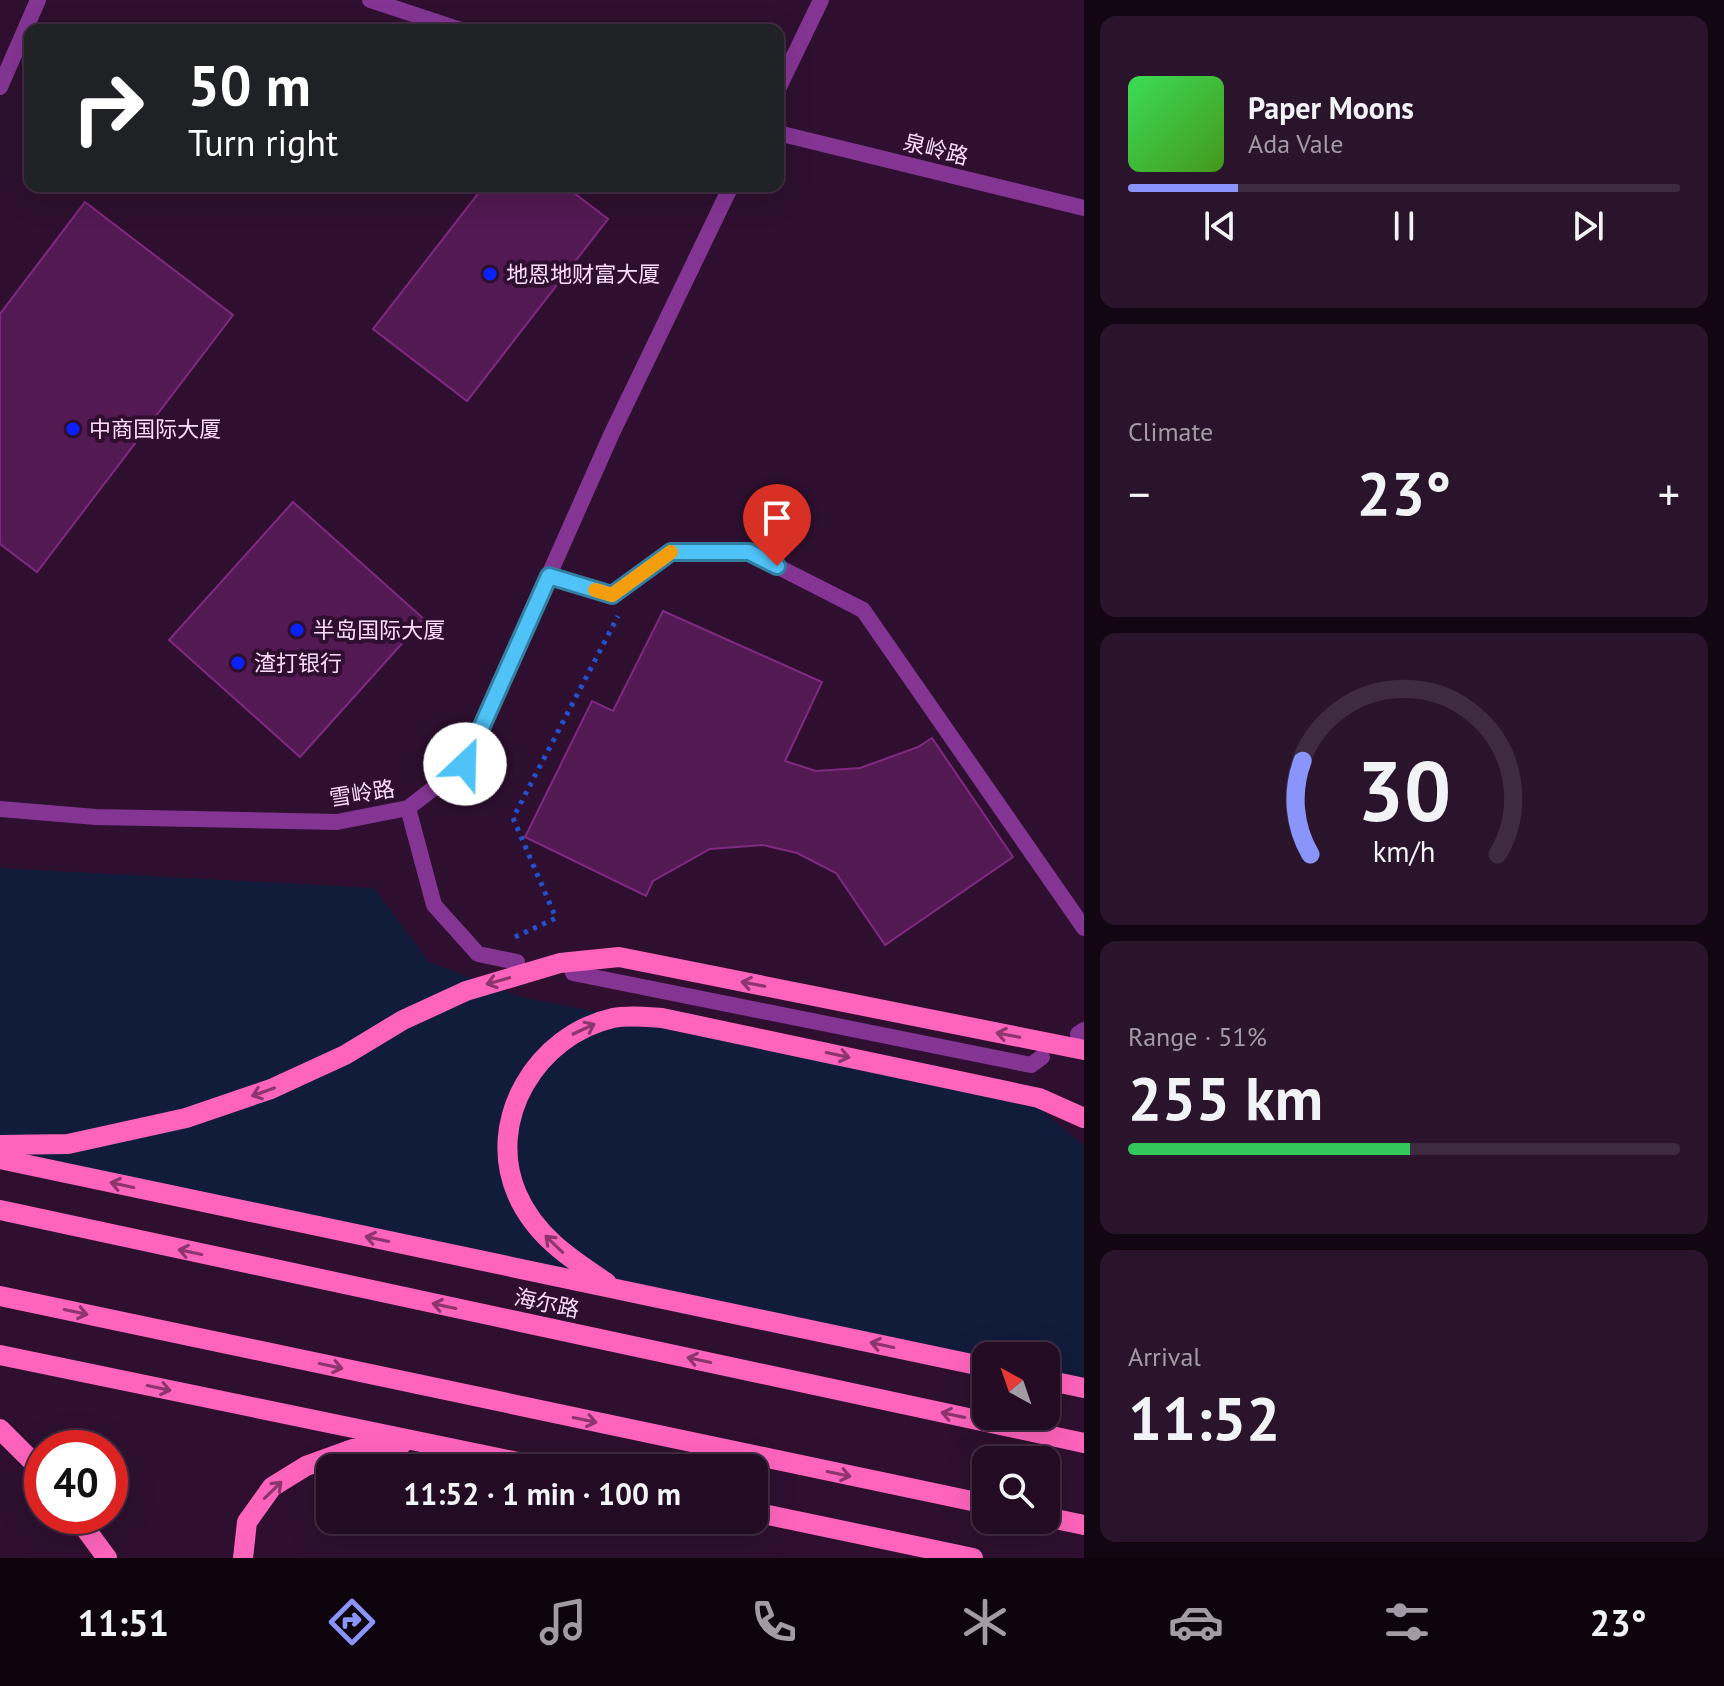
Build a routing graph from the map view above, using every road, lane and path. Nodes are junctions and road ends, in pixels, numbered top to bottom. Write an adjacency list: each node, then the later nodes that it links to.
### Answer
1 (38, 0): 4 (street)
2 (370, 0): 5 (street)
3 (821, 0): 7 (street)
4 (28, 24)
5 (443, 24)
6 (24, 32): 8 (street)
7 (784, 77)
8 (0, 87)
9 (784, 134): 11 (street, 泉岭路)
10 (728, 192): 12 (street, 雪岭路)
11 (1084, 208)
12 (549, 576): 13 (street); 14 (street, 雪岭路)
13 (638, 576): 16 (street); 17 (path)
14 (408, 808): 15 (street, 雪岭路); 17 (street)
15 (0, 809)
16 (1084, 928)
17 (478, 954): 18 (street)
18 (517, 962)
19 (573, 973): 21 (street)
20 (1082, 1038): 23 (main road, one-way to 23)
21 (1042, 1057)
22 (1084, 1118): 26 (main road, one-way to 22)
23 (0, 1145)
24 (0, 1159): 26 (main road, one-way to 24)
25 (0, 1210): 34 (main road, 海尔路, one-way to 25)
26 (617, 1289): 29 (main road, one-way to 26)
27 (0, 1296): 37 (main road, one-way to 37)
28 (0, 1355): 33 (main road, one-way to 33)
29 (972, 1364)
30 (1060, 1383): 31 (main road)
31 (1084, 1388)
32 (0, 1429): 35 (main road)
33 (418, 1441): 36 (main road); 43 (main road, one-way to 33)
34 (1084, 1443)
35 (24, 1453)
36 (480, 1454)
37 (972, 1501)
38 (768, 1515): 44 (main road)
39 (1060, 1520): 40 (main road)
40 (1084, 1525)
41 (89, 1534): 42 (main road)
42 (107, 1558)
43 (243, 1558)
44 (973, 1558)

